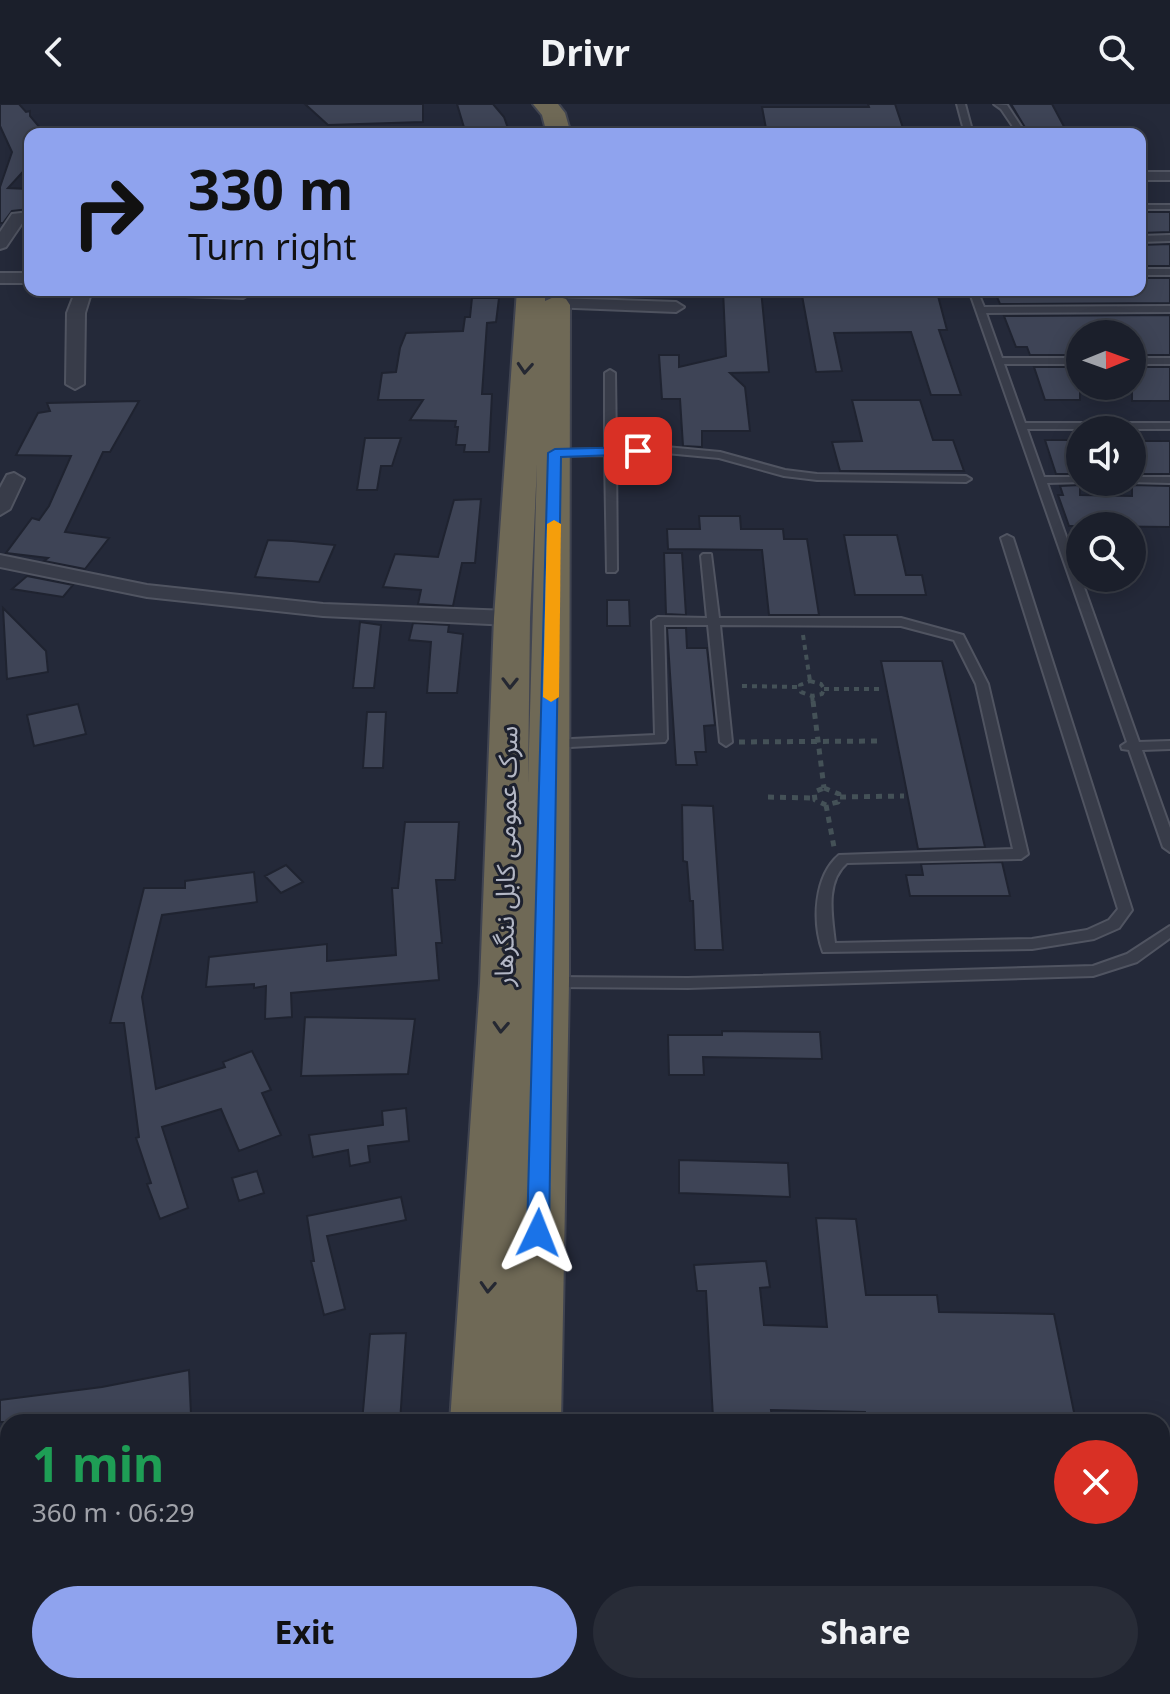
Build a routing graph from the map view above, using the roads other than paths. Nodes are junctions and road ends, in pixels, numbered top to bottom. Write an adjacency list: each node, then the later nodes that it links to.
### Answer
1 (523, 104): 5 (highway)
2 (545, 104): 6 (highway)
3 (961, 104): 7 (lane)
4 (998, 104): 8 (lane)
5 (536, 128)
6 (557, 128)
7 (967, 128)
8 (1018, 128)
9 (1146, 176): 10 (street)
10 (1170, 176)
11 (1146, 207): 12 (lane)
12 (1170, 207)
13 (24, 217): 16 (street)
14 (1170, 238): 15 (lane)
15 (1146, 239)
16 (0, 244)
17 (1146, 272): 18 (lane)
18 (1170, 272)
19 (0, 278): 20 (street)
20 (24, 278)
21 (82, 296): 33 (street)
22 (548, 296): 37 (highway, سرک عمومی کابل ننگرهار)
23 (568, 296): 25 (street)
24 (975, 296): 27 (lane)
25 (676, 307)
26 (1170, 309): 27 (lane)
27 (980, 310): 28 (lane)
28 (998, 361): 29 (lane); 34 (lane)
29 (1066, 361)
30 (1146, 361): 31 (lane)
31 (1170, 361)
32 (610, 373): 36 (lane)
33 (75, 384)
34 (1021, 426): 35 (lane); 40 (lane)
35 (1170, 426)
36 (611, 452): 37 (lane); 39 (lane); 48 (lane)
37 (538, 454): 49 (highway, سرک عمومی کابل ننگرهار); 52 (highway, سرک عمومی کابل ننگرهار)
38 (14, 479): 44 (street)
39 (966, 479)
40 (1040, 480): 41 (lane); 54 (lane)
41 (1066, 480)
42 (1146, 480): 43 (lane)
43 (1170, 480)
44 (0, 509)
45 (1007, 538): 50 (lane)
46 (707, 556): 50 (lane)
47 (0, 561): 49 (street)
48 (611, 570)
49 (512, 618): 58 (highway, سرک عمومی کابل ننگرهار, one-way to 58)
50 (714, 621): 51 (lane); 52 (lane)
51 (726, 742)
52 (550, 744): 58 (highway, سرک عمومی کابل ننگرهار)
53 (1170, 745): 54 (lane)
54 (1131, 746): 55 (lane)
55 (1167, 829): 56 (lane)
56 (1170, 847)
57 (1170, 931): 58 (lane)
58 (525, 982): 59 (highway, سرک عمومی کابل ننگرهار, one-way to 59); 60 (highway, سرک عمومی کابل ننگرهار)
59 (480, 1414)
60 (532, 1414)

